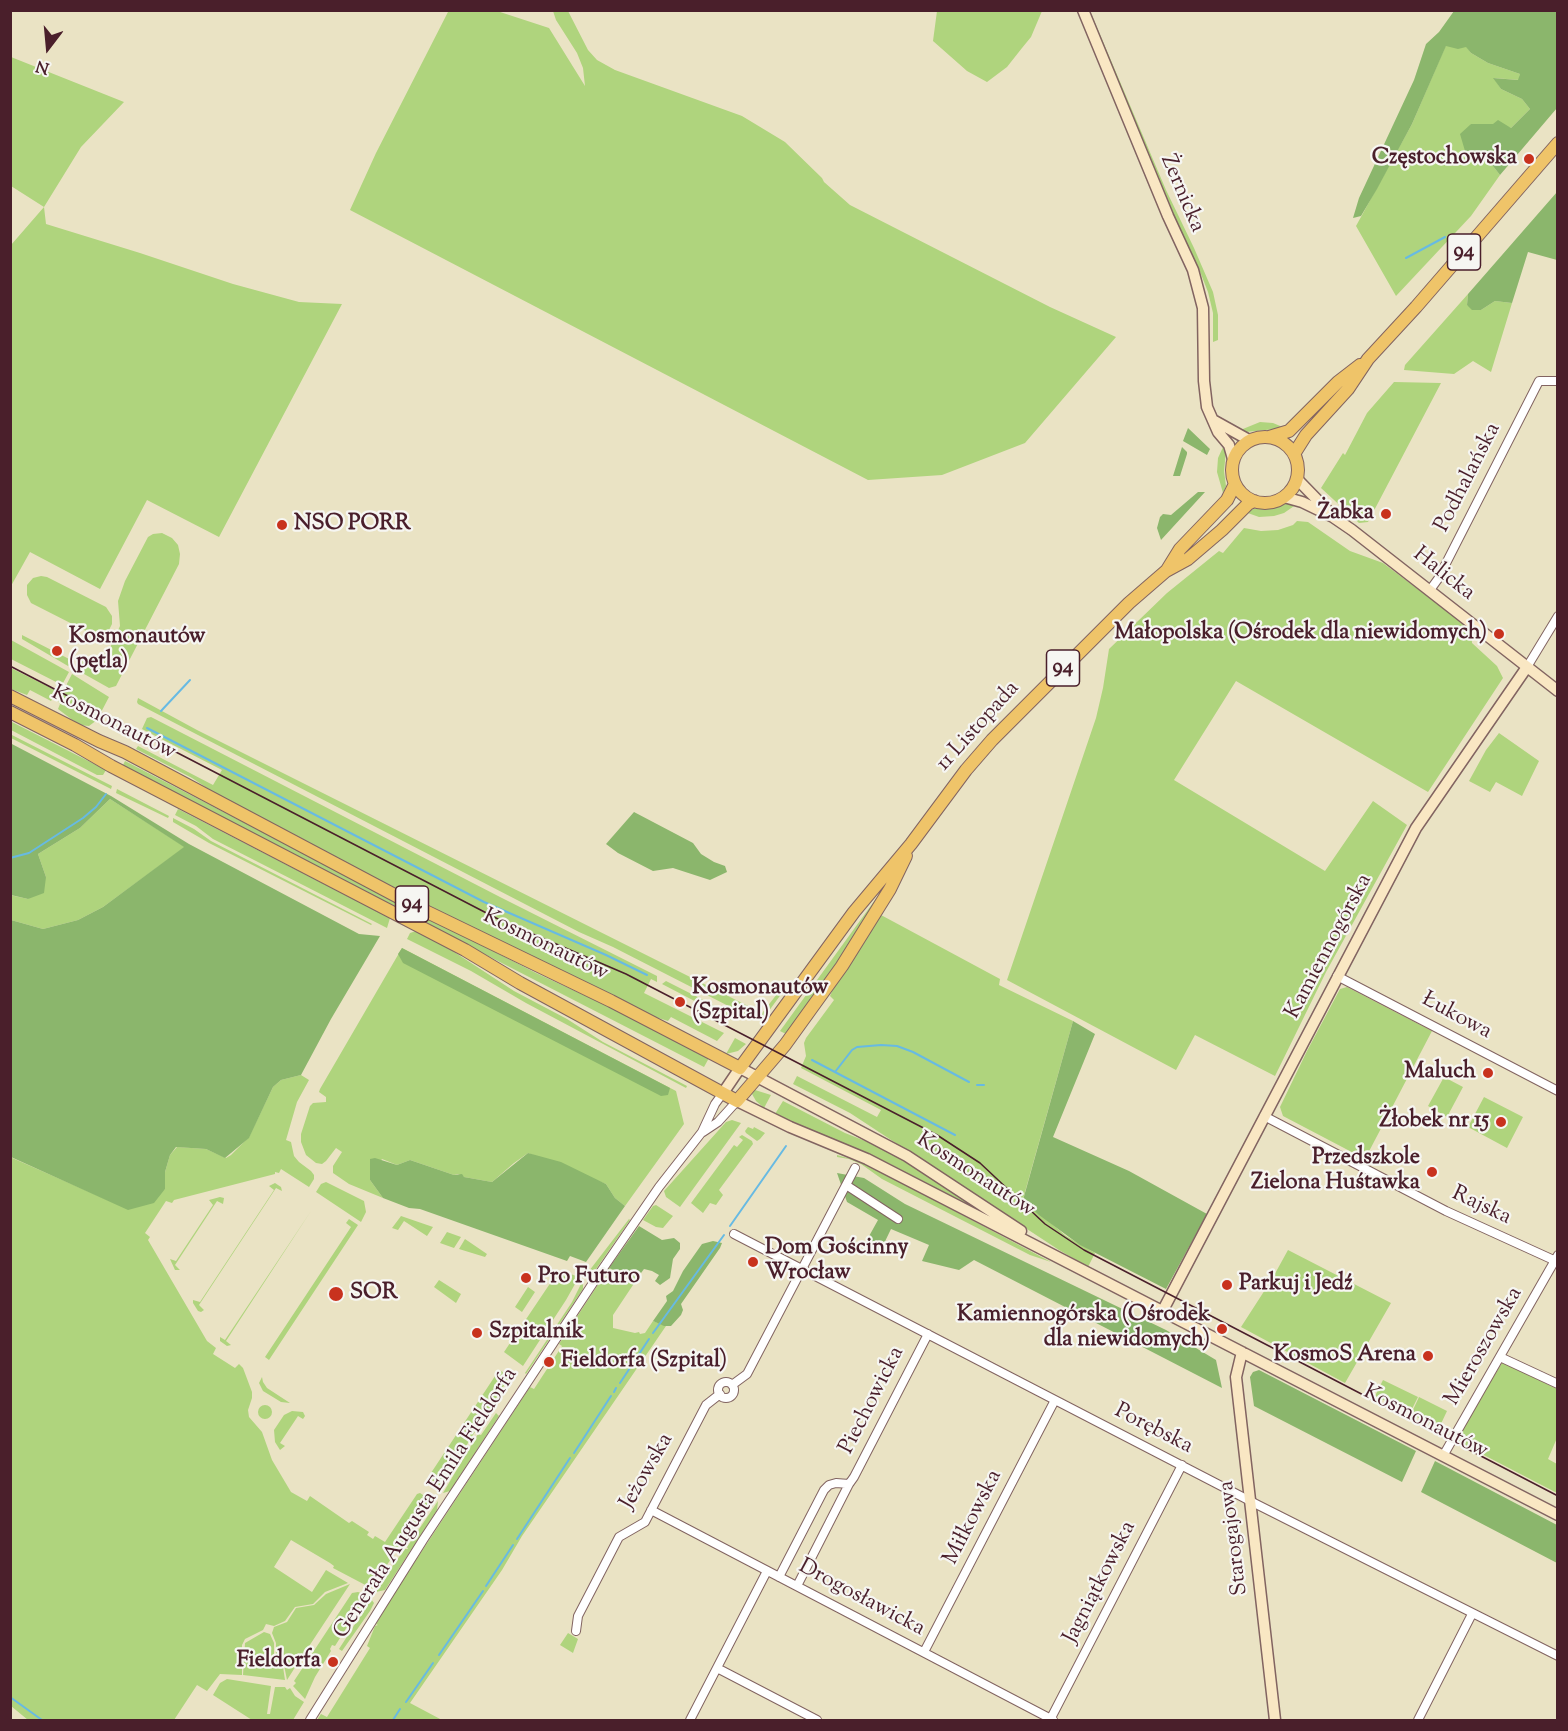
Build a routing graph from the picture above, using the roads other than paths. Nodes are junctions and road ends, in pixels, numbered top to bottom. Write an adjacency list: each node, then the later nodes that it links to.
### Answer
1 (1083, 10): 5 (street, Żernicka)
2 (1557, 143): 3 (main road, 94)
3 (1368, 359): 6 (main road, 94); 8 (main road, 94)
4 (1557, 381): 16 (street, Podhalańska)
5 (1213, 420): 7 (street); 9 (street)
6 (1269, 437): 7 (main road, 94); 8 (main road)
7 (1249, 440): 9 (main road)
8 (1294, 454): 10 (main road)
9 (1233, 459): 11 (main road)
10 (1297, 479): 12 (main road); 14 (street, Halicka)
11 (1235, 484): 13 (main road); 15 (main road, 11 Listopada / 94)
12 (1284, 497): 13 (main road); 14 (street, Halicka)
13 (1254, 501): 15 (main road, 11 Listopada / 94)
14 (1333, 517): 16 (street, Halicka)
15 (1166, 572): 22 (main road, 11 Listopada / 94)
16 (1430, 590): 18 (street, Halicka)
17 (1557, 616): 18 (street, Kamiennogórska)
18 (1527, 667): 19 (street, Halicka); 23 (street, Kamiennogórska)
19 (1557, 691)
20 (10, 696): 24 (main road, Kosmonautów / 94)
21 (10, 712): 27 (main road, Kosmonautów / 94)
22 (911, 844): 24 (main road, 11 Listopada / 94); 25 (main road, 11 Listopada / 94)
23 (1337, 976): 26 (street, Łukowa); 29 (street, Kamiennogórska)
24 (740, 1068): 25 (street, Kosmonautów); 27 (street, 11 Listopada)
25 (758, 1077): 28 (main road, 11 Listopada / 94); 35 (street, Kosmonautów)
26 (1557, 1091)
27 (723, 1093): 28 (main road, Kosmonautów / 94); 30 (street, Generała Augusta Emila Fieldorfa)
28 (737, 1101): 30 (street, Generała Augusta Emila Fieldorfa); 35 (street, Kosmonautów)
29 (1263, 1116): 36 (street, Rajska); 38 (street, Kamiennogórska)
30 (702, 1132): 59 (street, Generała Augusta Emila Fieldorfa)
31 (855, 1168): 32 (street, Jeżowska)
32 (846, 1185): 33 (street); 37 (street, Jeżowska)
33 (898, 1219)
34 (734, 1234): 37 (street, Porębska)
35 (1050, 1252): 38 (street, Kosmonautów)
36 (1556, 1260): 41 (street, Mieroszowska)
37 (802, 1268): 39 (street, Porębska); 48 (street, Jeżowska)
38 (1162, 1311): 40 (street, Kosmonautów)
39 (928, 1334): 43 (street, Porębska); 46 (street, Piechowicka)
40 (1242, 1352): 44 (street, Kosmonautów); 47 (street, Starogajowa)
41 (1500, 1357): 42 (street); 44 (street, Mieroszowska)
42 (1557, 1384)
43 (1055, 1400): 45 (street, Porębska); 55 (street, Miłkowska)
44 (1443, 1456): 49 (street, Kosmonautów)
45 (1182, 1465): 47 (street, Porębska); 58 (street, Jagniątkowska)
46 (849, 1484): 51 (street, Piechowicka); 52 (street, Piechowicka)
47 (1250, 1501): 53 (street, Porębska); 62 (street, Starogajowa)
48 (651, 1510): 50 (street, Drogosławicka); 54 (street, Jeżowska)
49 (1557, 1515)
50 (768, 1571): 51 (street, Drogosławicka); 57 (street)
51 (779, 1577): 52 (street, Drogosławicka)
52 (797, 1586): 55 (street, Drogosławicka)
53 (1472, 1614): 56 (street, Porębska); 63 (street)
54 (576, 1631)
55 (924, 1653): 58 (street, Drogosławicka)
56 (1557, 1656)
57 (717, 1668): 60 (street); 61 (street)
58 (1052, 1719)
59 (310, 1720)
60 (690, 1720)
61 (817, 1720)
62 (1275, 1720)
63 (1418, 1720)

